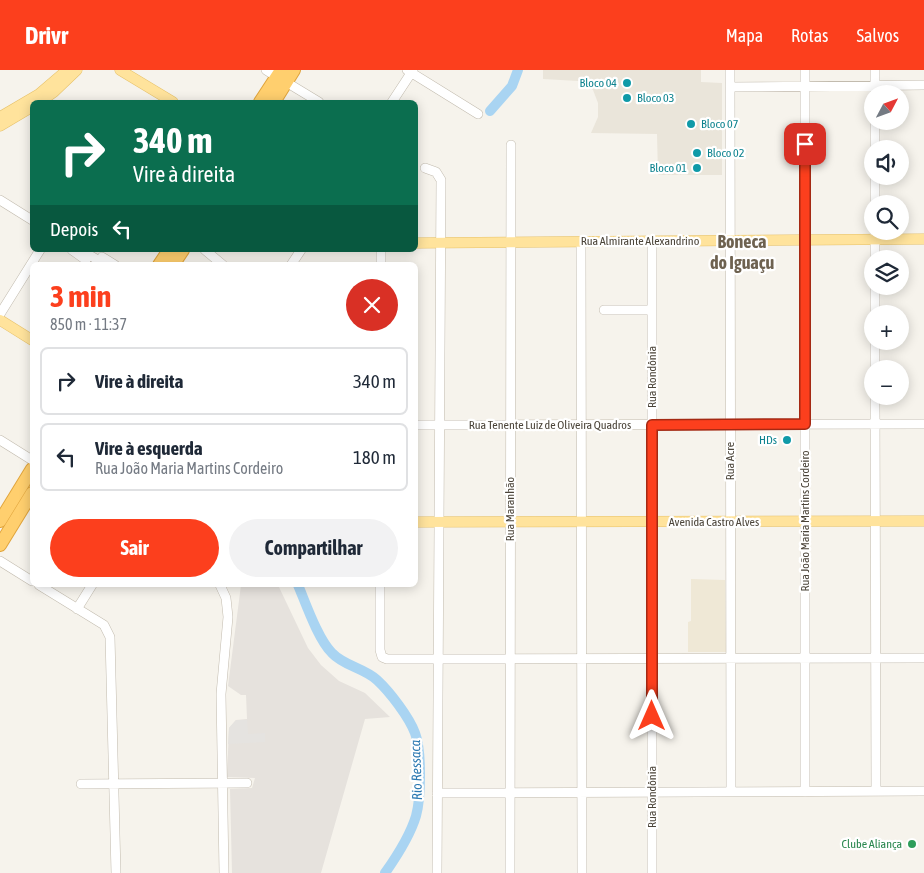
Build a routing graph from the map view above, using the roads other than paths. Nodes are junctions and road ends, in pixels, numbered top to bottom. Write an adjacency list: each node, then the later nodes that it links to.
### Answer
1 (67, 70): 24 (main road)
2 (77, 70): 16 (main road)
3 (120, 70): 17 (main road)
4 (294, 70): 9 (highway)
5 (730, 70): 13 (street, Rua Acre)
6 (805, 70): 12 (street, Rua João Maria Martins Cordeiro)
7 (874, 70): 10 (street)
8 (410, 71): 21 (street); 23 (street)
9 (277, 75): 18 (highway); 19 (highway); 20 (street)
10 (875, 85)
11 (924, 85): 14 (street)
12 (805, 86): 13 (street); 15 (street); 34 (street, Rua João Maria Martins Cordeiro)
13 (730, 87): 33 (street, Rua Acre)
14 (909, 87)
15 (864, 89)
16 (43, 100)
17 (170, 100)
18 (261, 100)
19 (274, 100)
20 (316, 100)
21 (393, 100)
22 (30, 108): 25 (main road)
23 (478, 114)
24 (0, 117)
25 (0, 126)
26 (511, 145): 36 (street, Rua Maranhão)
27 (425, 168): 39 (street)
28 (0, 200): 29 (street)
29 (30, 219)
30 (864, 236): 34 (main road, Rua Almirante Alexandrino)
31 (909, 238): 32 (main road, Rua Almirante Alexandrino)
32 (924, 239)
33 (730, 240): 34 (main road, Rua Almirante Alexandrino); 35 (main road, Rua Almirante Alexandrino); 55 (street, Rua Acre)
34 (805, 240): 56 (street, Rua João Maria Martins Cordeiro)
35 (652, 241): 37 (main road, Rua Almirante Alexandrino); 50 (street, Rua Rondônia)
36 (510, 242): 37 (main road, Rua Almirante Alexandrino); 39 (main road, Rua Almirante Alexandrino); 60 (street, Rua Maranhão)
37 (581, 242): 61 (street)
38 (418, 243): 39 (main road, Rua Almirante Alexandrino)
39 (441, 243): 59 (street)
40 (75, 252): 44 (street)
41 (85, 252): 45 (street)
42 (94, 252): 46 (street)
43 (207, 252): 47 (street)
44 (90, 262)
45 (101, 262)
46 (110, 262)
47 (219, 262)
48 (30, 266): 51 (street)
49 (604, 310): 50 (street)
50 (652, 310): 62 (street, Rua Rondônia)
51 (0, 314)
52 (0, 320): 53 (main road)
53 (30, 339)
54 (875, 405): 57 (street)
55 (730, 424): 56 (street, Rua Tenente Luiz de Oliveira Quadros); 62 (street, Rua Tenente Luiz de Oliveira Quadros); 76 (street, Rua Acre)
56 (805, 424): 57 (street, Rua Tenente Luiz de Oliveira Quadros); 77 (street, Rua João Maria Martins Cordeiro)
57 (875, 424): 58 (street, Rua Tenente Luiz de Oliveira Quadros); 68 (street)
58 (924, 424)
59 (440, 425): 60 (street, Rua Tenente Luiz de Oliveira Quadros); 63 (street, Rua Tenente Luiz de Oliveira Quadros); 72 (street)
60 (510, 425): 61 (street, Rua Tenente Luiz de Oliveira Quadros); 73 (street, Rua Maranhão)
61 (581, 425): 62 (street, Rua Tenente Luiz de Oliveira Quadros); 74 (street)
62 (652, 425): 75 (street, Rua Rondônia)
63 (418, 426)
64 (0, 440): 65 (street)
65 (30, 459)
66 (30, 472): 70 (highway)
67 (30, 496): 78 (highway)
68 (875, 521): 69 (main road, Avenida Castro Alves); 77 (main road, Avenida Castro Alves); 91 (street)
69 (924, 521)
70 (0, 522)
71 (418, 522): 72 (main road, Avenida Castro Alves)
72 (439, 522): 73 (main road, Avenida Castro Alves); 93 (street)
73 (510, 522): 74 (main road, Avenida Castro Alves); 86 (street, Rua Maranhão)
74 (581, 522): 75 (main road, Avenida Castro Alves); 87 (street)
75 (652, 522): 76 (main road, Avenida Castro Alves); 88 (street, Rua Rondônia)
76 (730, 522): 77 (main road, Avenida Castro Alves); 89 (street, Rua Acre)
77 (805, 522): 90 (street, Rua João Maria Martins Cordeiro)
78 (0, 545)
79 (0, 561): 80 (street)
80 (30, 580)
81 (42, 587): 85 (street)
82 (91, 587): 85 (street)
83 (221, 587): 94 (street)
84 (380, 587): 93 (street)
85 (77, 609): 97 (street)
86 (510, 658): 87 (street); 93 (street); 105 (street, Rua Maranhão)
87 (582, 658): 88 (street); 100 (street)
88 (652, 658): 89 (street); 101 (street, Rua Rondônia)
89 (731, 658): 90 (street); 102 (street, Rua Acre)
90 (805, 658): 91 (street); 103 (street, Rua João Maria Martins Cordeiro)
91 (876, 658): 92 (street); 98 (street)
92 (924, 658)
93 (438, 659): 104 (street)
94 (222, 783): 95 (street); 97 (street); 107 (street)
95 (246, 783)
96 (81, 784): 97 (street)
97 (114, 784): 106 (street)
98 (876, 791): 99 (street); 103 (street)
99 (924, 791)
100 (582, 792): 101 (street); 105 (street); 110 (street)
101 (652, 792): 102 (street); 111 (street, Rua Rondônia)
102 (731, 792): 103 (street)
103 (805, 792)
104 (437, 793): 105 (street); 108 (street)
105 (510, 793): 109 (street, Rua Maranhão)
106 (116, 873)
107 (224, 873)
108 (437, 873)
109 (510, 873)
110 (582, 873)
111 (652, 873)

